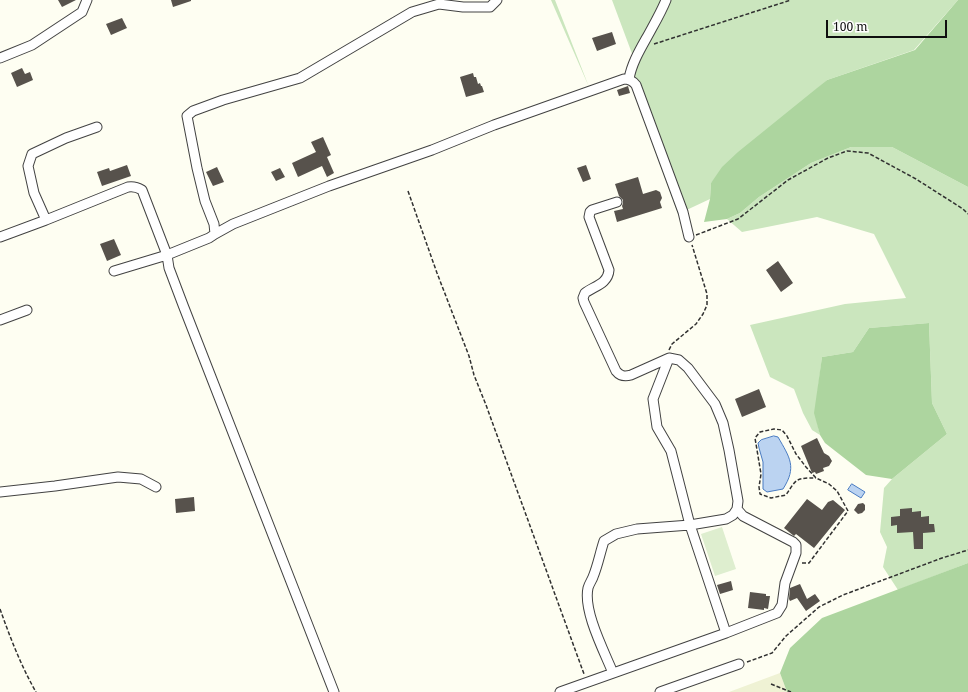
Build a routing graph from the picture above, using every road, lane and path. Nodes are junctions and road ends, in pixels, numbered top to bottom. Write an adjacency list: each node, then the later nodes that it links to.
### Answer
1 (87, 0): 6 (street)
2 (497, 0): 13 (street)
3 (666, 0): 5 (street)
4 (791, 0): 5 (path)
5 (641, 48): 7 (street)
6 (0, 58)
7 (628, 79): 13 (street); 14 (street)
8 (97, 126): 12 (street)
9 (408, 191): 32 (path)
10 (617, 202): 20 (street)
11 (968, 214): 14 (path)
12 (46, 220): 15 (street); 16 (street)
13 (215, 234): 16 (street)
14 (689, 237): 20 (path)
15 (0, 238)
16 (167, 255): 17 (street); 35 (street)
17 (114, 271)
18 (27, 310): 19 (street)
19 (0, 320)
20 (669, 358): 24 (street); 25 (street)
21 (816, 478): 21 (path); 27 (path)
22 (156, 488): 23 (street)
23 (0, 492)
24 (737, 509): 25 (street); 27 (street)
25 (690, 525): 29 (street); 31 (street)
26 (968, 550): 30 (path)
27 (792, 563): 29 (street)
28 (0, 609): 34 (path)
29 (726, 633): 31 (street)
30 (739, 664): 37 (street)
31 (613, 673): 32 (street)
32 (587, 682): 36 (street)
33 (771, 684): 38 (path)
34 (36, 692)
35 (334, 692)
36 (560, 692)
37 (660, 692)
38 (791, 692)

